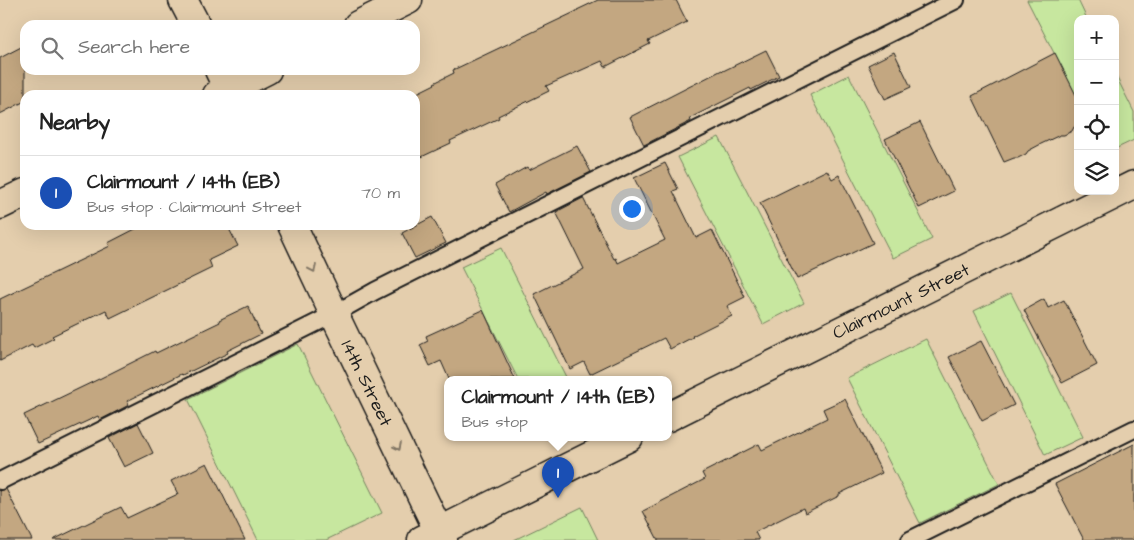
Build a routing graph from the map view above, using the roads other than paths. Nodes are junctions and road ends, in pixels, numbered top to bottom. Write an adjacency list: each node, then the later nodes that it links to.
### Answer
1 (183, 0): 4 (street)
2 (408, 0): 5 (street)
3 (956, 0): 12 (lane)
4 (193, 20)
5 (368, 20)
6 (254, 75): 7 (street)
7 (224, 87)
8 (1134, 186): 13 (street, Clairmount Street)
9 (20, 195): 10 (street)
10 (0, 205)
11 (294, 230): 12 (street, 14th Street, one-way to 12)
12 (334, 314): 16 (lane); 17 (street, 14th Street, one-way to 17)
13 (672, 415)
14 (1134, 430): 18 (lane)
15 (621, 441): 17 (street)
16 (0, 481)
17 (435, 537)
18 (910, 540)

